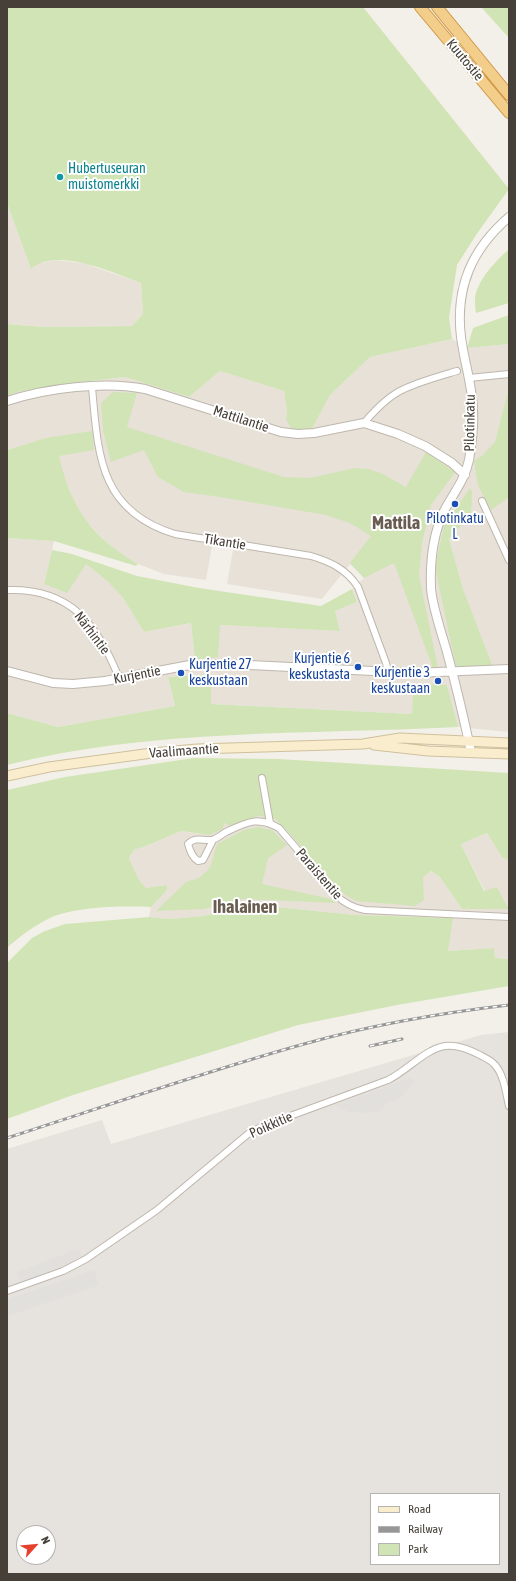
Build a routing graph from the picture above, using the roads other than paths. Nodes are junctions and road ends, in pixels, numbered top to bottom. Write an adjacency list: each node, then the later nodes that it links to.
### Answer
1 (420, 7): 4 (highway, Kuutostie)
2 (437, 7): 3 (highway, Kuutostie)
3 (509, 95)
4 (509, 113)
5 (509, 217): 8 (street, Pilotinkatu)
6 (457, 371): 11 (street)
7 (509, 374): 8 (street)
8 (469, 378): 12 (street, Pilotinkatu)
9 (92, 387): 10 (street, Mattilantie); 11 (street, Mattilantie); 18 (street, Tikantie)
10 (7, 401)
11 (364, 423): 12 (street, Mattilantie)
12 (465, 475): 19 (street, Pilotinkatu)
13 (482, 500): 14 (street)
14 (509, 560)
15 (7, 590): 20 (street, Närhintie)
16 (509, 669): 19 (street, Kurjentie)
17 (7, 671): 20 (street, Kurjentie)
18 (388, 672): 19 (street, Kurjentie); 20 (street, Kurjentie)
19 (452, 672): 21 (street, Pilotinkatu)
20 (119, 678)
21 (468, 741): 22 (main road, Vaalimaantie); 23 (main road, Vaalimaantie); 24 (street, Pilotinkatu)
22 (509, 743)
23 (363, 744): 24 (main road, Vaalimaantie); 26 (main road, Vaalimaantie)
24 (471, 752): 25 (main road, Vaalimaantie)
25 (509, 754)
26 (7, 776)
27 (262, 778): 28 (street)
28 (270, 823): 29 (street); 30 (street, Paraistentie)
29 (213, 840)
30 (509, 917)
31 (509, 1106): 32 (street, Poikkitie)
32 (7, 1291)

